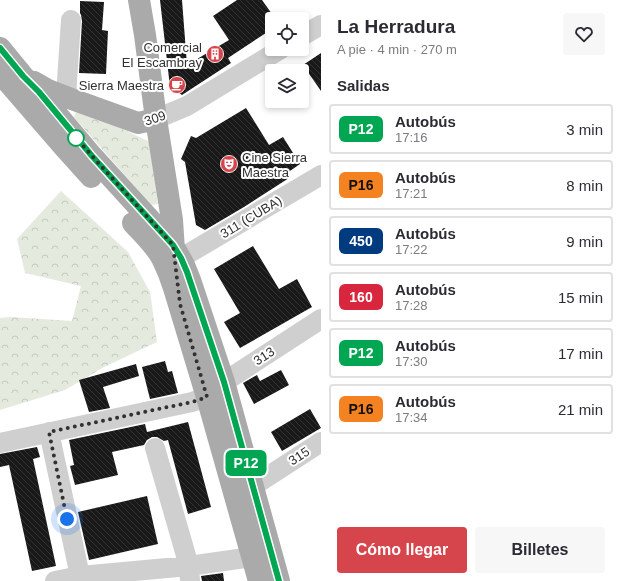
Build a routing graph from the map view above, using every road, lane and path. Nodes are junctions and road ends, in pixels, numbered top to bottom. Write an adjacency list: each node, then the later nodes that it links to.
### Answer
1 (139, 0): 11 (main road)
2 (71, 20): 10 (street)
3 (321, 25): 4 (street)
4 (309, 32)
5 (0, 48): 9 (main road)
6 (269, 56): 11 (street, 309)
7 (0, 63): 9 (main road, 309)
8 (0, 73): 14 (main road)
9 (23, 76): 10 (main road, 309); 13 (main road)
10 (66, 97): 11 (main road, 309)
11 (156, 119): 13 (main road)
12 (321, 175): 13 (street, 311 (CUBA))
13 (177, 251): 14 (main road); 16 (main road)
14 (180, 304): 16 (main road)
15 (321, 319): 16 (street, 313)
16 (212, 389): 17 (street, 313); 21 (main road)
17 (49, 432): 19 (street, 313); 24 (street)
18 (321, 442): 21 (street, 315)
19 (0, 443)
20 (155, 448): 23 (street)
21 (244, 490): 22 (main road); 27 (main road)
22 (252, 557): 23 (street); 26 (main road)
23 (189, 573): 24 (street)
24 (80, 576): 25 (street)
25 (55, 581)
26 (259, 581)
27 (279, 581)

